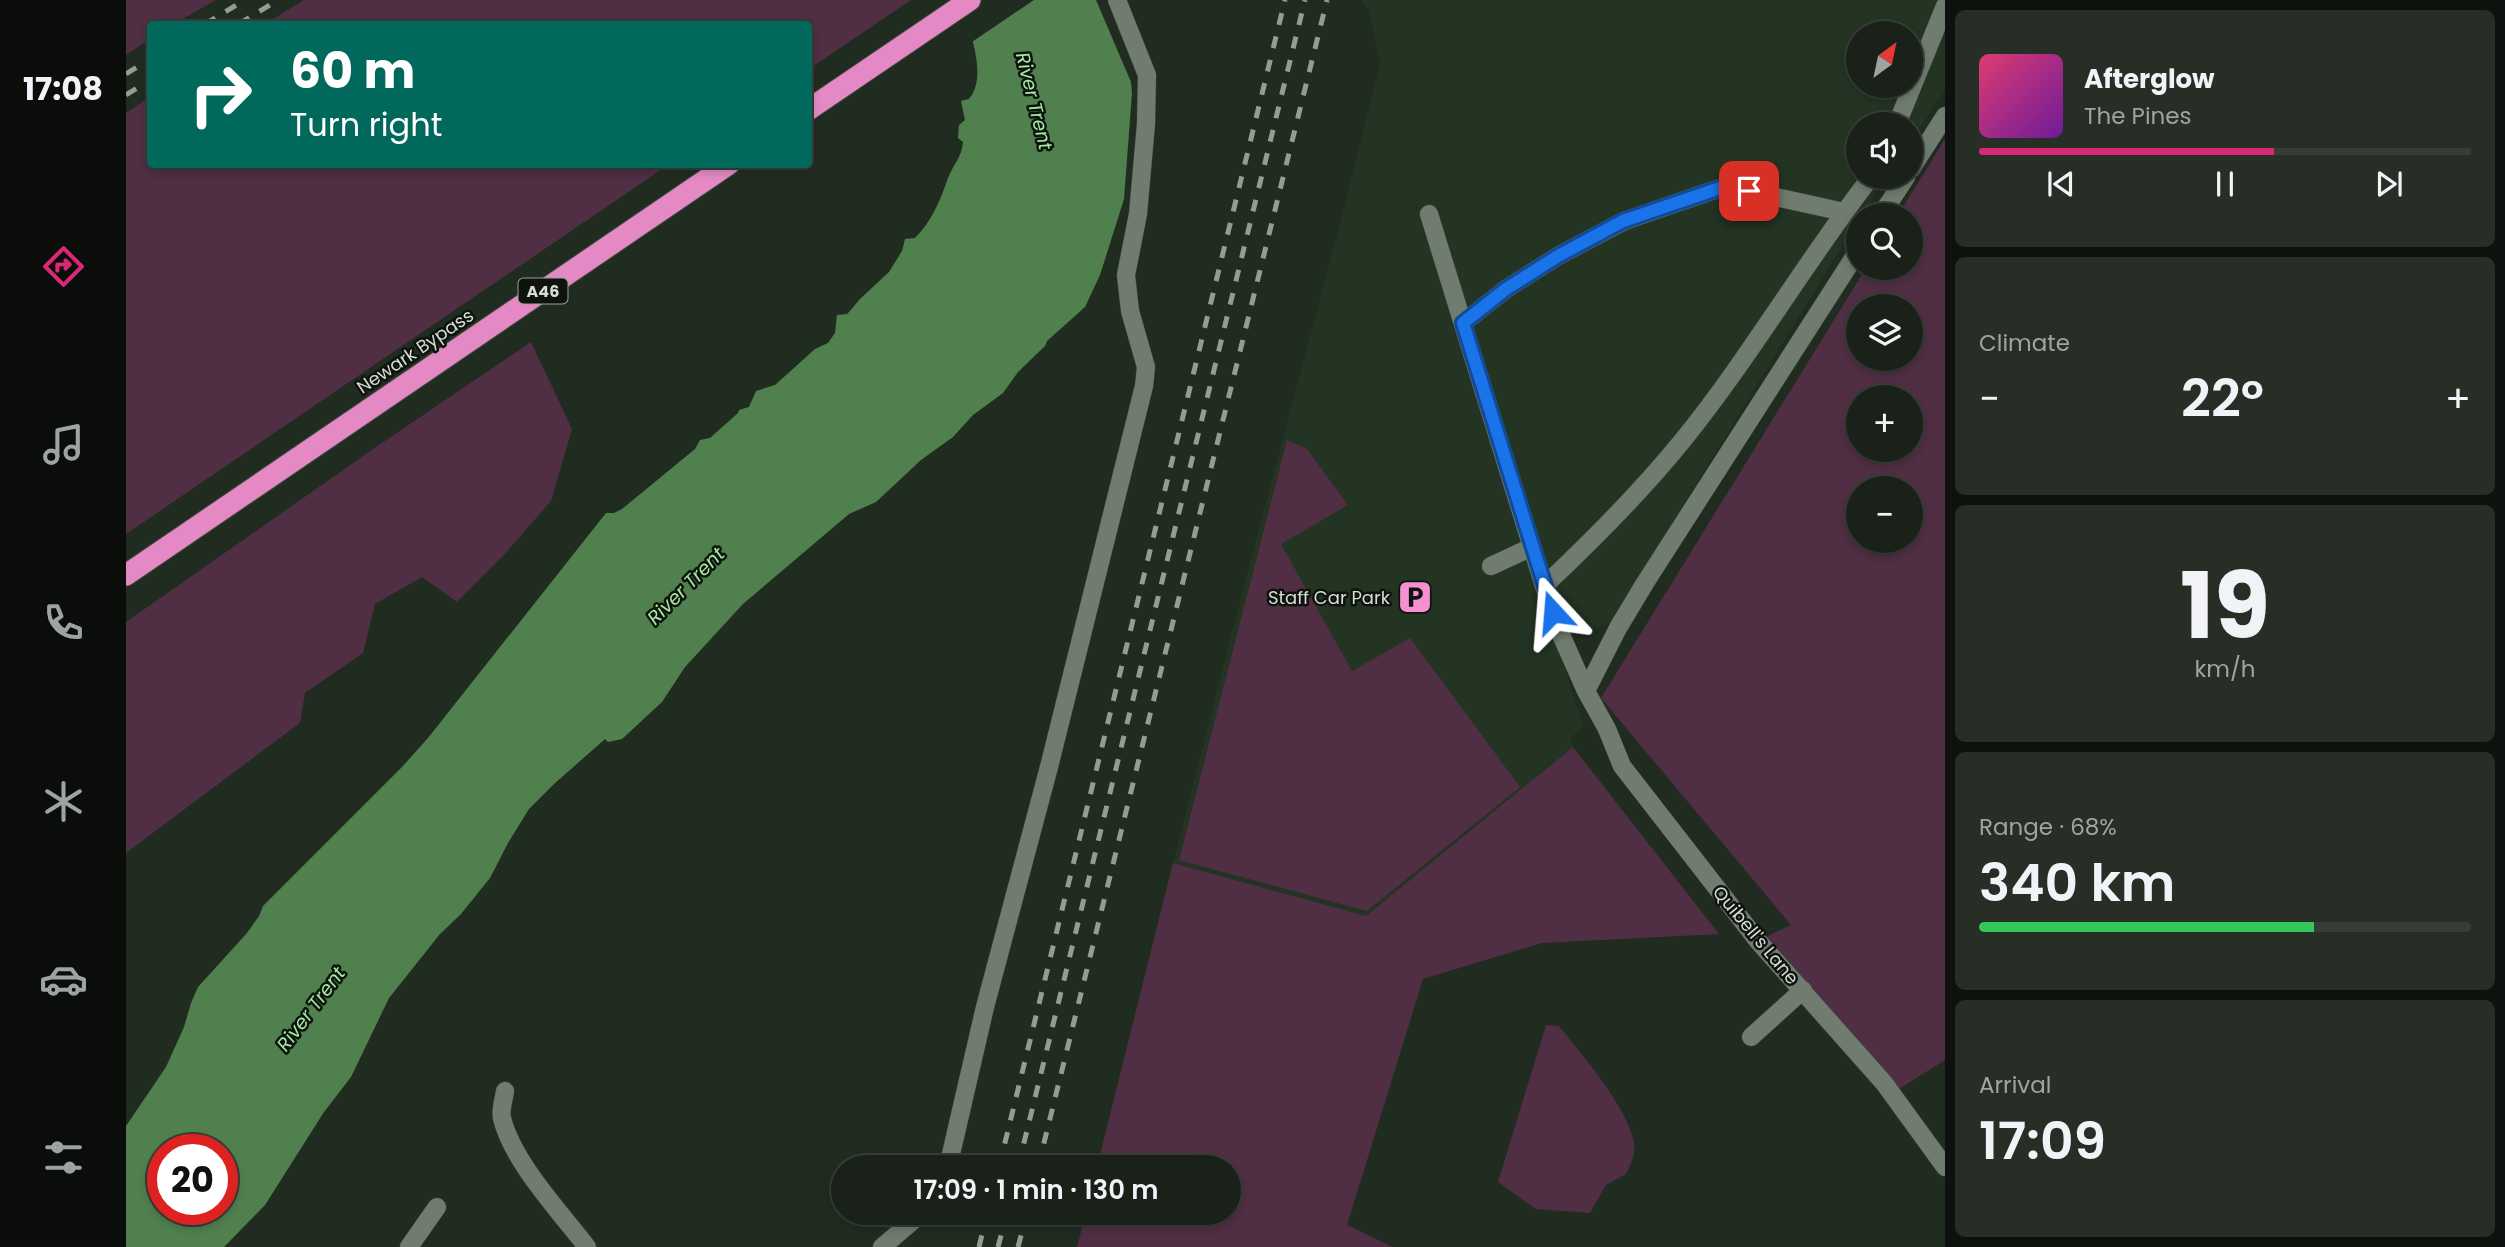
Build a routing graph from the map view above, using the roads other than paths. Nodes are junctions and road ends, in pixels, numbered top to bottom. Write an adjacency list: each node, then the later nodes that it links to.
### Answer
1 (970, 0): 4 (highway)
2 (1117, 0): 22 (street)
3 (1945, 6): 5 (street)
4 (812, 107)
5 (1902, 112)
6 (1945, 116): 7 (street)
7 (1923, 150)
8 (723, 168): 16 (highway, Newark Bypass / A46)
9 (1862, 189): 10 (street)
10 (1844, 212): 13 (street); 17 (street)
11 (1429, 214): 13 (street, Quibell's Lane)
12 (1846, 270): 18 (street)
13 (1463, 323): 14 (street, Quibell's Lane)
14 (1532, 547): 15 (street); 17 (street, Quibell's Lane)
15 (1491, 566)
16 (126, 575)
17 (1544, 586): 18 (street, Quibell's Lane)
18 (1586, 691): 19 (street, Quibell's Lane)
19 (1802, 990): 20 (street); 23 (street, Quibell's Lane)
20 (1751, 1037)
21 (505, 1090): 28 (street)
22 (951, 1155)
23 (1945, 1167)
24 (437, 1207): 27 (street)
25 (912, 1225): 26 (street)
26 (898, 1241): 29 (street)
27 (409, 1247)
28 (587, 1247)
29 (882, 1247)

